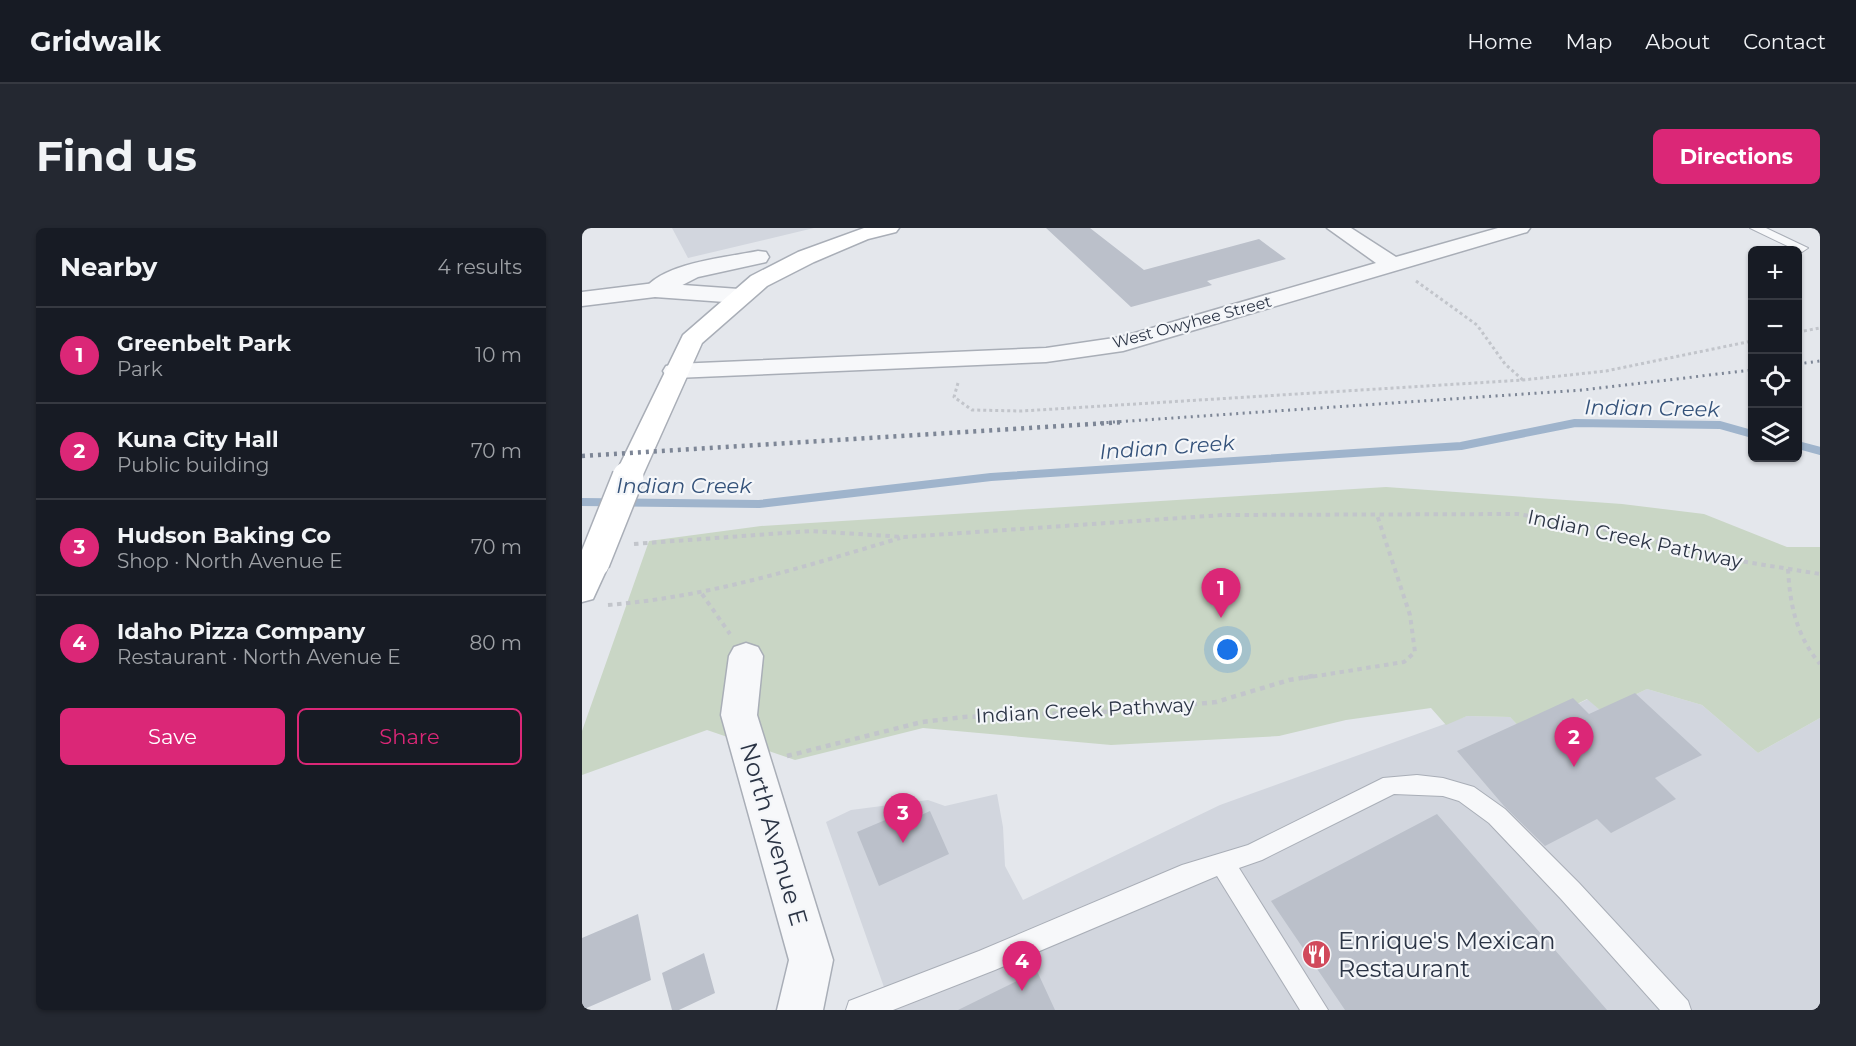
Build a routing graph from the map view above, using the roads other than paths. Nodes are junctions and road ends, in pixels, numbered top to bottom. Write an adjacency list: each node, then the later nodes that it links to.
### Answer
1 (889, 228): 9 (main road)
2 (1337, 228): 7 (street)
3 (1520, 228): 7 (street, West Owyhee Street)
4 (1756, 228): 5 (lane)
5 (1797, 246)
6 (758, 258): 8 (street)
7 (1393, 265): 11 (street, West Owyhee Street)
8 (655, 290): 9 (street); 10 (street)
9 (739, 296): 11 (main road)
10 (582, 298)
11 (675, 371): 12 (main road, bridge)
12 (595, 598)
13 (746, 656): 15 (street, North Avenue E)
14 (1222, 863): 16 (lane); 17 (lane); 18 (lane)
15 (800, 1010)
16 (859, 1010)
17 (1315, 1010)
18 (1678, 1010)

